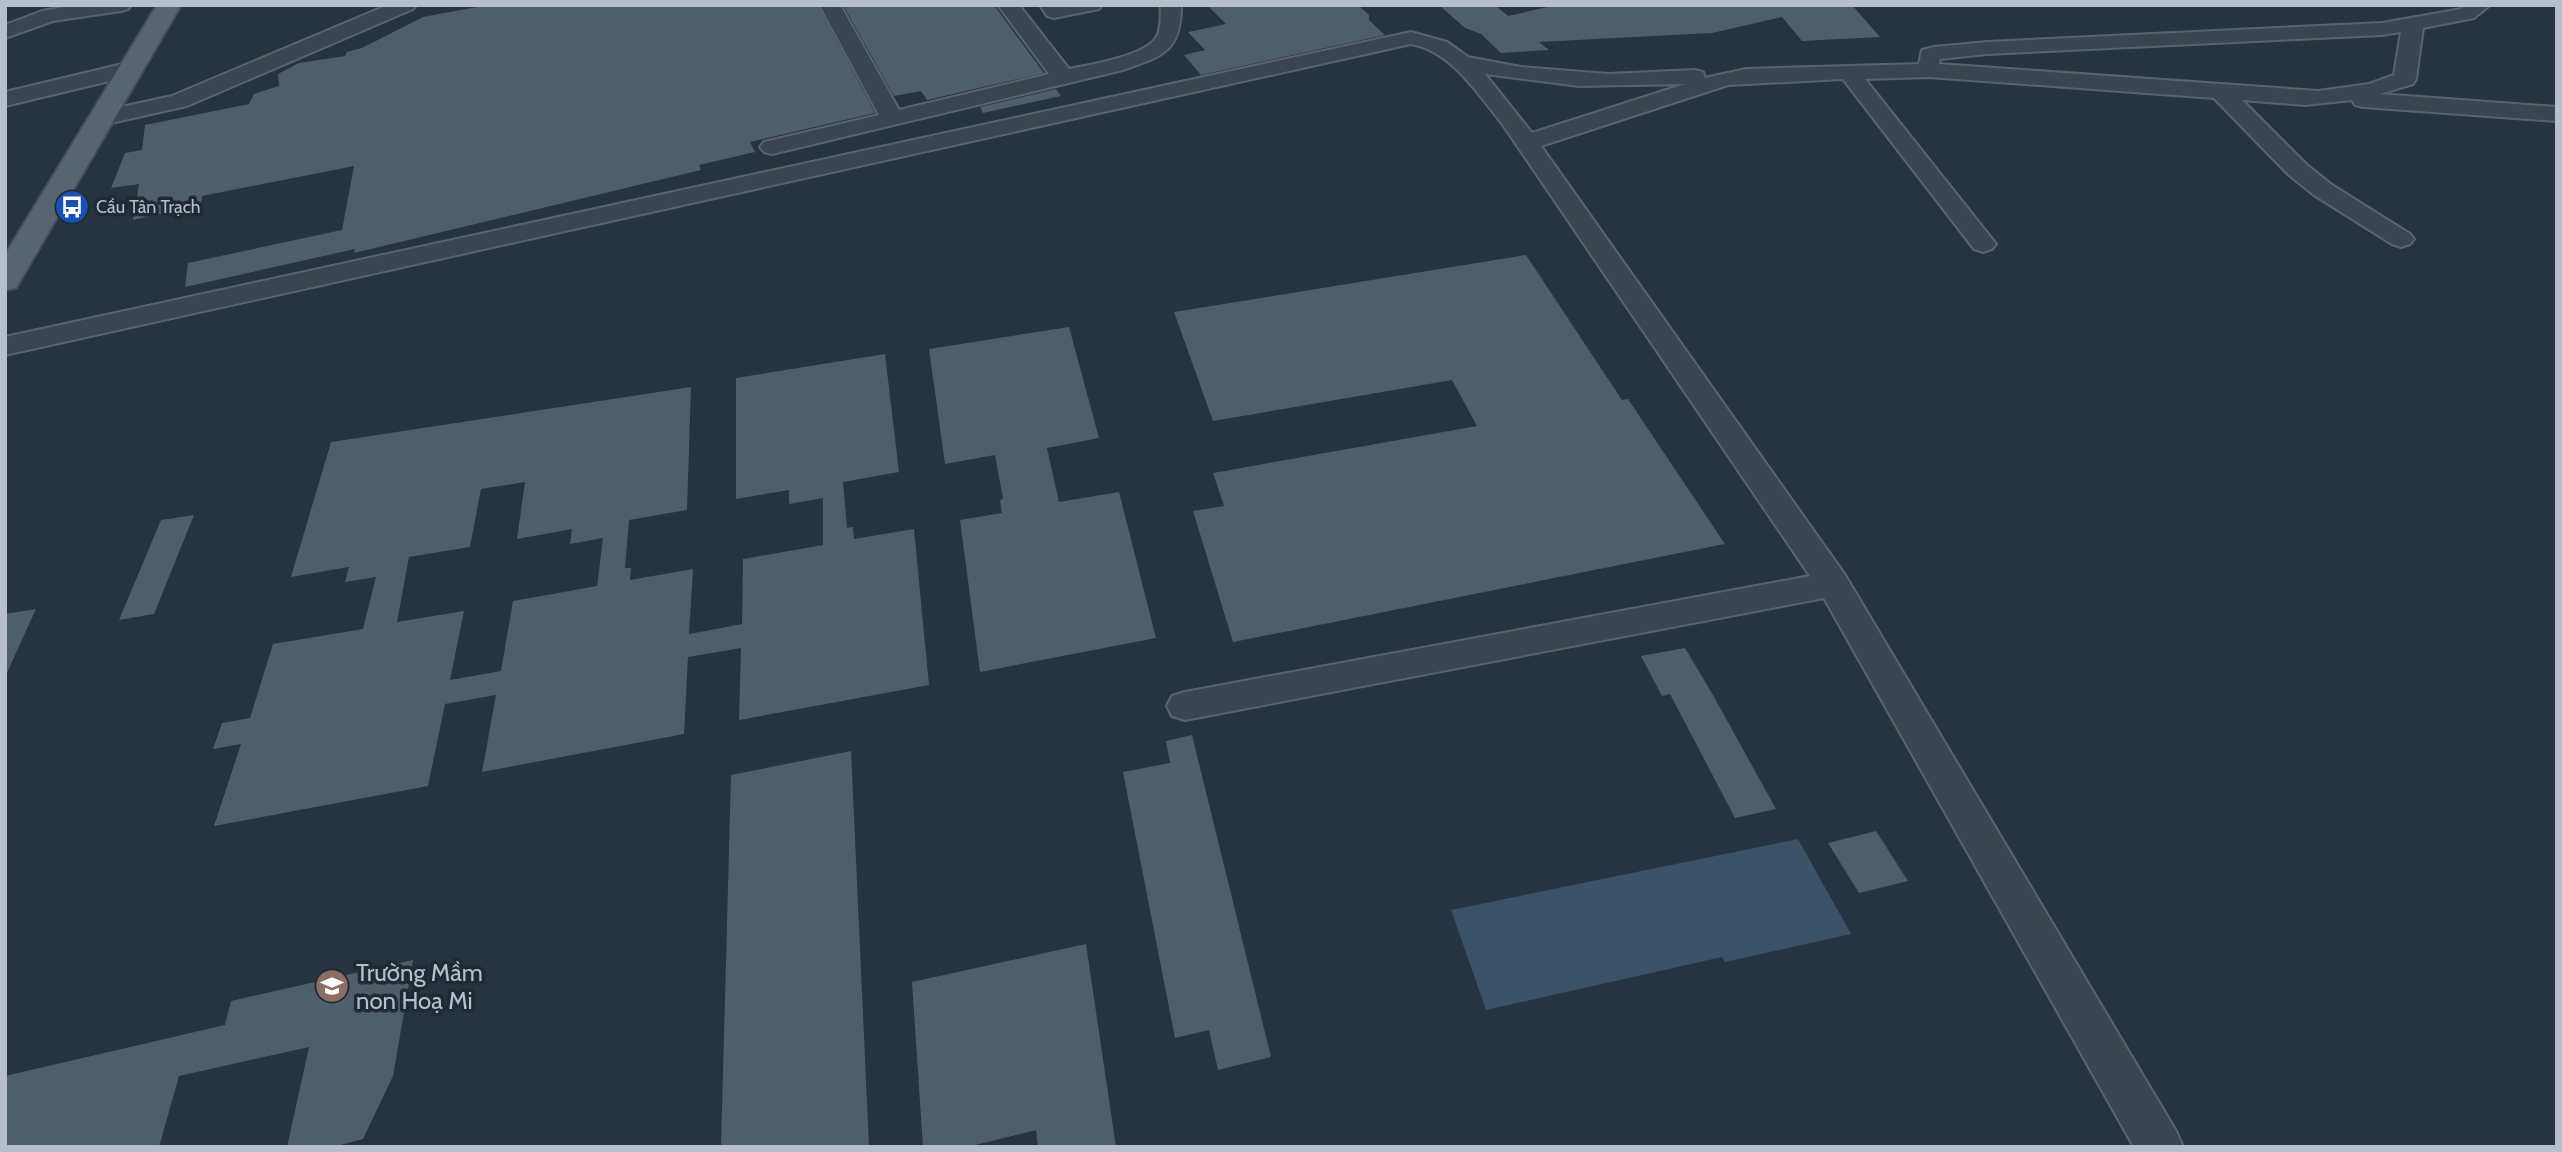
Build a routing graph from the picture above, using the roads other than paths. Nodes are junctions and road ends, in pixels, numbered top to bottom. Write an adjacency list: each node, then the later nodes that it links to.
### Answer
1 (44, 5): 12 (street)
2 (121, 5): 14 (street)
3 (169, 5): 18 (main road)
4 (406, 5): 25 (street)
5 (830, 5): 27 (street)
6 (1041, 5): 10 (street)
7 (1050, 5): 8 (street)
8 (1093, 5)
9 (1171, 5): 17 (street)
10 (1010, 8): 20 (street)
11 (2469, 8): 13 (street)
12 (5, 9)
13 (2413, 24): 15 (street); 23 (street)
14 (5, 33)
15 (1932, 61): 16 (street); 19 (street); 21 (street)
16 (1463, 63): 22 (street); 28 (street)
17 (1115, 65): 20 (street); 22 (street)
18 (128, 73): 24 (street); 25 (main road)
19 (1850, 74): 28 (street); 31 (street)
20 (1063, 77): 27 (street)
21 (2222, 93): 23 (street); 30 (street)
22 (1145, 97): 33 (street)
23 (2319, 97): 26 (street)
24 (5, 99)
25 (105, 112): 32 (main road)
26 (2557, 114)
27 (892, 118): 29 (street)
28 (1528, 142): 34 (street)
29 (772, 147)
30 (2401, 239)
31 (1983, 244)
32 (5, 281)
33 (5, 346)
34 (1833, 584): 35 (street); 36 (street)
35 (1185, 706)
36 (2160, 1147)

